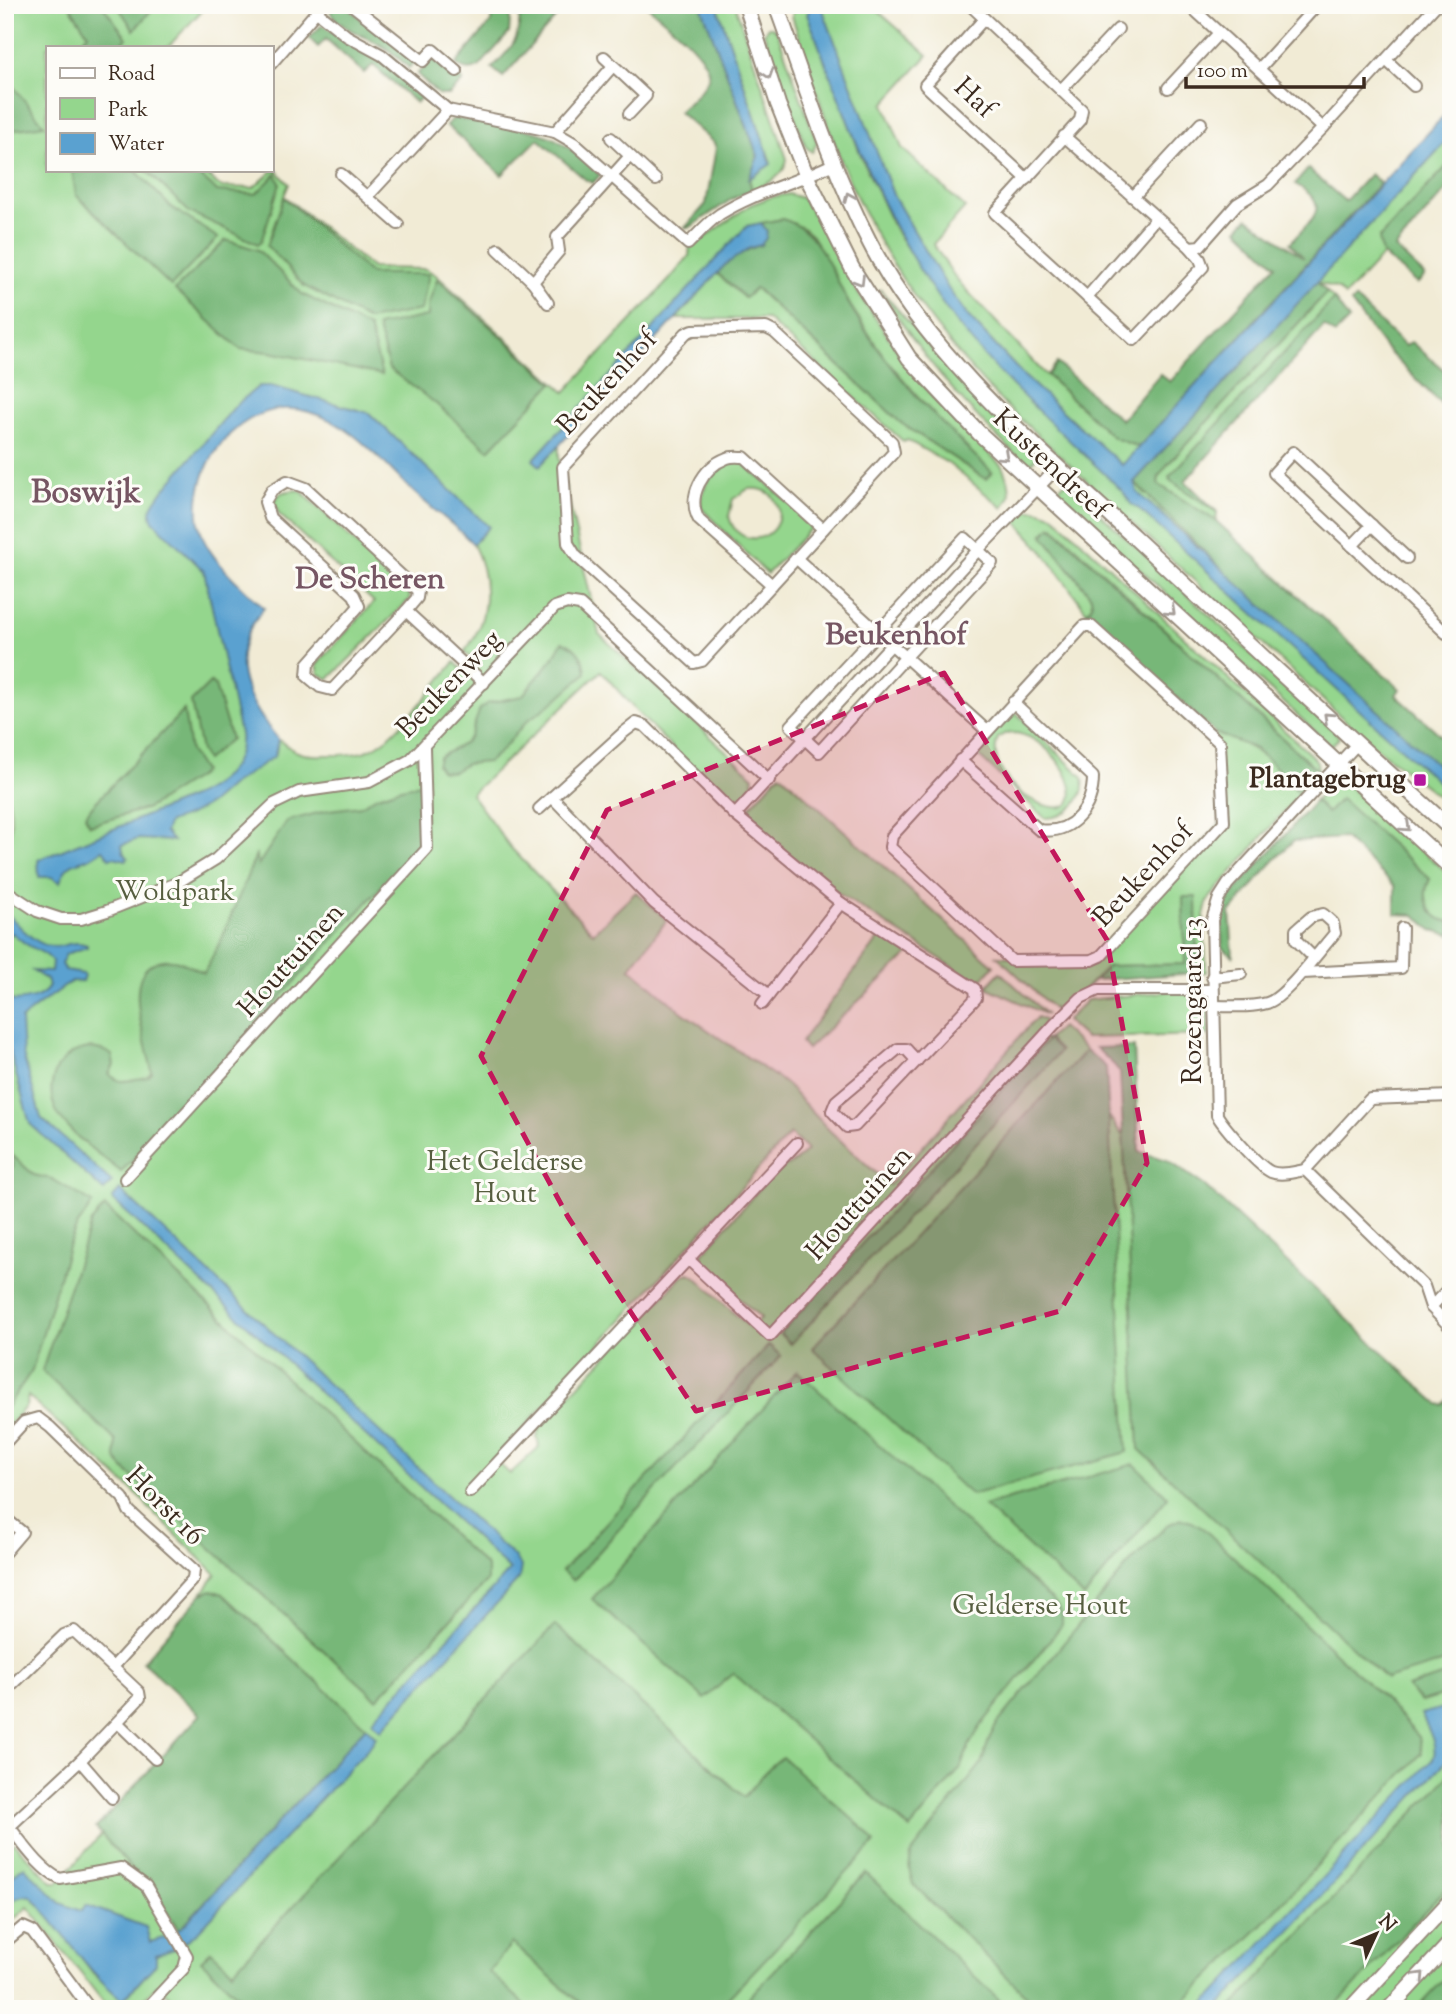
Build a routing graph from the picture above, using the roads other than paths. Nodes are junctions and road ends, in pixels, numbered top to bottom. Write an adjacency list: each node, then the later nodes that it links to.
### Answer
1 (352, 5): 14 (street)
2 (776, 5): 31 (main road, Kustendreef)
3 (971, 5): 9 (street)
4 (1189, 5): 11 (street)
5 (1317, 5): 17 (street)
6 (1436, 5): 13 (street)
7 (751, 6): 34 (main road, Kustendreef, one-way to 34)
8 (319, 8): 15 (street); 19 (street)
9 (984, 19): 22 (street); 35 (street, Haf)
10 (1118, 29): 22 (street)
11 (1219, 33): 17 (street); 21 (street)
12 (604, 57): 16 (street)
13 (1386, 60): 20 (street); 26 (street)
14 (423, 61): 18 (street); 19 (street)
15 (273, 62)
16 (613, 66): 24 (street); 27 (street)
17 (1259, 69): 26 (street)
18 (457, 71)
19 (408, 75): 23 (street)
20 (1414, 86)
21 (1168, 88)
22 (1061, 90): 28 (street)
23 (448, 110): 27 (street); 37 (street)
24 (629, 114)
25 (1201, 123): 38 (street)
26 (1323, 128): 41 (street)
27 (555, 132): 33 (street)
28 (1064, 136): 35 (street); 38 (street)
29 (611, 138): 30 (street)
30 (630, 156): 33 (street); 36 (street)
31 (835, 163): 34 (street); 46 (main road, Kustendreef, one-way to 31)
32 (341, 174): 37 (street)
33 (611, 176): 34 (street); 43 (street)
34 (807, 177): 47 (main road, Kustendreef, one-way to 47)
35 (1027, 178): 44 (street)
36 (656, 180)
37 (368, 196): 40 (street)
38 (1133, 197): 39 (street)
39 (1156, 218): 41 (street); 44 (street)
40 (398, 224)
41 (1190, 247): 44 (street)
42 (498, 249): 43 (street)
43 (533, 282): 45 (street)
44 (1087, 297)
45 (548, 303)
46 (1058, 467): 47 (street); 64 (main road, Kustendreef, one-way to 46)
47 (1038, 487): 51 (street); 67 (main road, Kustendreef, one-way to 67)
48 (1372, 525): 50 (street); 50 (street); 53 (street)
49 (823, 529): 52 (street, Beukenhof); 54 (street); 54 (street, Beukenhof)
50 (1352, 546): 56 (street)
51 (979, 549): 57 (street); 58 (street); 59 (street)
52 (796, 558): 54 (street, Beukenhof); 57 (street)
53 (1407, 558)
54 (772, 585)
55 (407, 611): 55 (street); 60 (street)
56 (1451, 628)
57 (879, 632): 58 (street); 63 (street)
58 (893, 645): 59 (street); 63 (street)
59 (907, 657): 62 (street); 63 (street)
60 (484, 682): 65 (street, Beukenweg); 68 (street, Beukenweg)
61 (1013, 702): 62 (street, Beukenhof); 66 (street); 66 (street, Beukenhof)
62 (986, 730): 66 (street, Beukenhof)
63 (806, 740): 68 (street)
64 (1357, 744): 67 (street, Rozengaard 13); 72 (main road, Kustendreef)
65 (424, 748): 74 (street, Beukenweg); 87 (street, Houttuinen)
66 (960, 760)
67 (1337, 765): 73 (main road, Kustendreef, one-way to 73); 80 (street, Rozengaard 13)
68 (769, 780): 71 (street)
69 (552, 797): 70 (street); 71 (street); 75 (street)
70 (539, 809)
71 (735, 816): 75 (street)
72 (1451, 829)
73 (1451, 868)
74 (5, 890)
75 (841, 903): 83 (street)
76 (1402, 928): 78 (street)
77 (1313, 957): 78 (street)
78 (1303, 973): 82 (street)
79 (1241, 974): 80 (street)
80 (1212, 977): 81 (street, Rozengaard 13)
81 (1212, 989): 82 (street, Rozengaard 13); 88 (street, Houttuinen)
82 (1213, 1006): 86 (street, Rozengaard 13)
83 (916, 1061): 83 (street)
84 (1451, 1096): 86 (street)
85 (797, 1143): 88 (street)
86 (1305, 1170): 90 (street)
87 (125, 1179)
88 (690, 1260): 93 (street)
89 (1451, 1286): 90 (street)
90 (1431, 1307): 91 (street)
91 (1451, 1328)
92 (5, 1443): 96 (street, Horst 16)
93 (470, 1492)
94 (5, 1518): 95 (street)
95 (5, 1552)
96 (113, 1667): 97 (street); 98 (street)
97 (5, 1692)
98 (118, 1723): 99 (street); 100 (street)
99 (155, 1759)
100 (80, 1761): 101 (street); 102 (street)
101 (112, 1798)
102 (7, 1824): 103 (street); 108 (street)
103 (5, 1839)
104 (1451, 1900): 109 (main road)
105 (5, 1942): 107 (street)
106 (1451, 1942): 110 (main road, one-way to 106)
107 (90, 2009)
108 (146, 2009)
109 (1350, 2009)
110 (1389, 2009)

